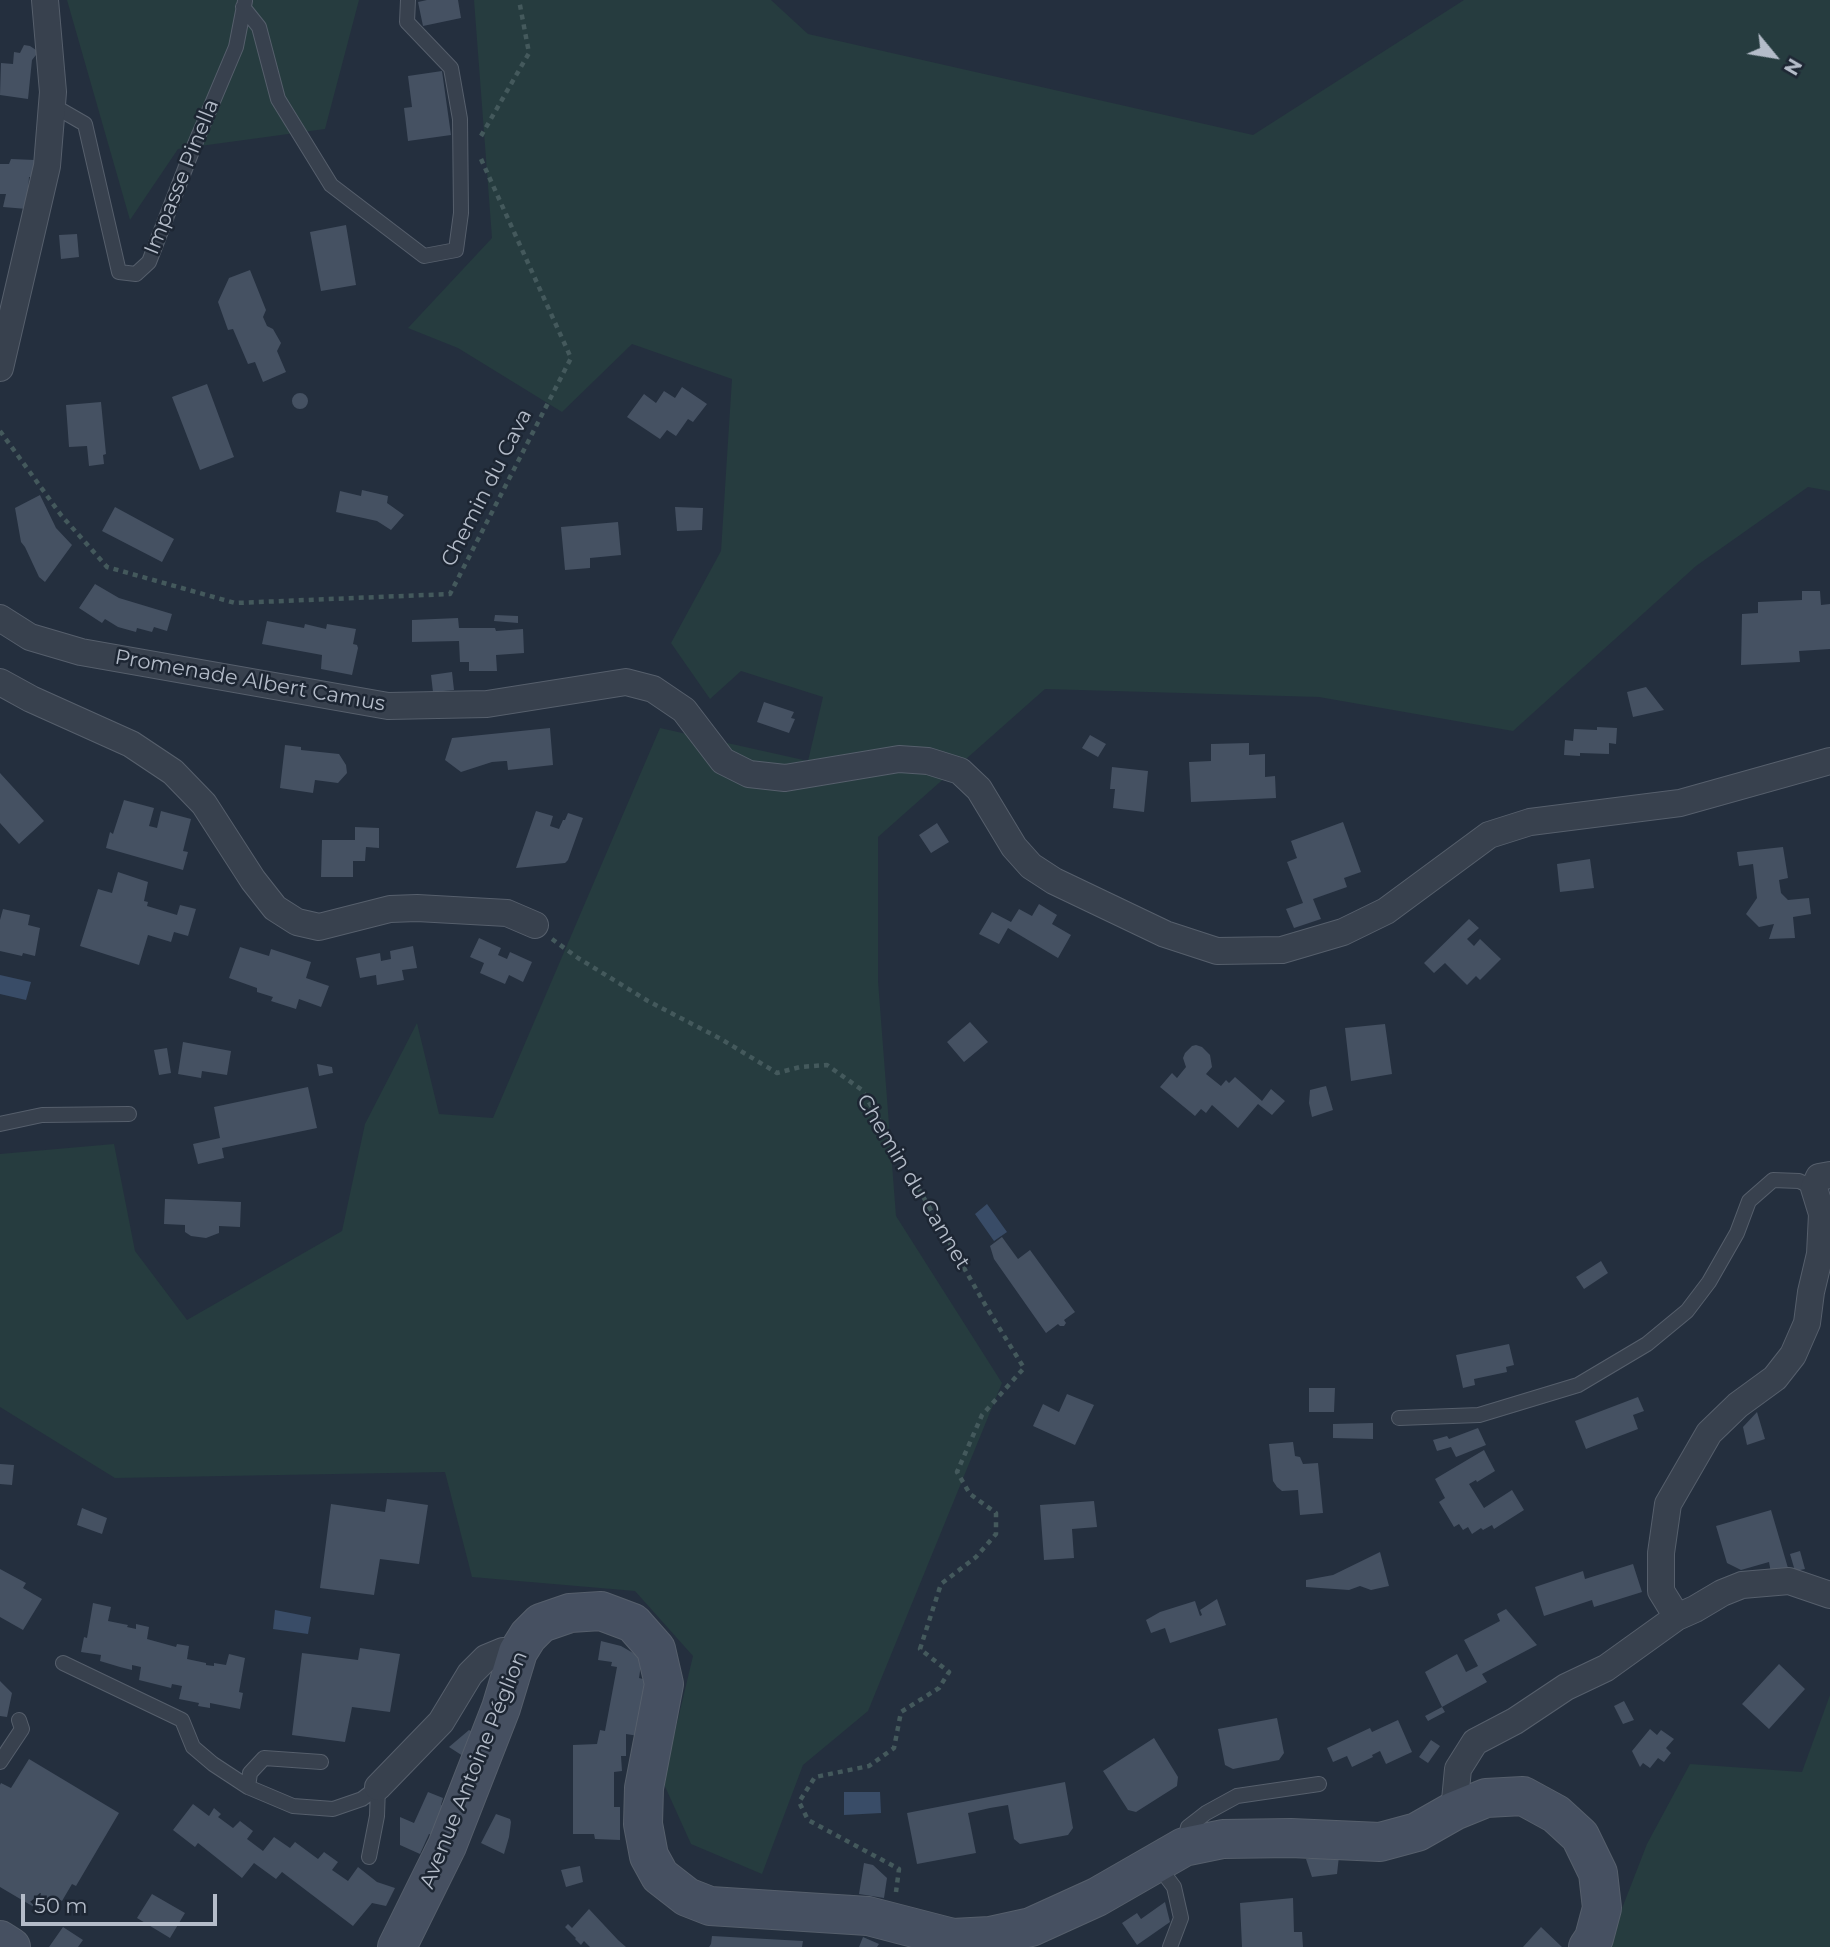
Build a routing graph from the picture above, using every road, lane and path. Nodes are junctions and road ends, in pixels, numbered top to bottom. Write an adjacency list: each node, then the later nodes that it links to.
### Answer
1 (45, 0): 5 (street)
2 (408, 0): 4 (lane)
3 (519, 0): 6 (path)
4 (244, 4): 5 (lane, Impasse Pinella)
5 (52, 105): 8 (street)
6 (475, 147)
7 (481, 159): 9 (path, Chemin du Cava)
8 (0, 368)
9 (0, 431)
10 (0, 618): 12 (street, Promenade Albert Camus)
11 (0, 682): 13 (street)
12 (1830, 761)
13 (535, 925): 31 (path, Chemin du Cannet)
14 (129, 1114): 15 (lane)
15 (0, 1124)
16 (1822, 1181): 17 (lane); 19 (street)
17 (1399, 1419)
18 (1830, 1595): 19 (street)
19 (1676, 1617): 28 (street)
20 (518, 1652): 27 (street); 31 (street, Avenue Antoine Péglion); 34 (street, Avenue Antoine Péglion)
21 (63, 1663): 26 (lane)
22 (19, 1720): 23 (lane)
23 (0, 1762)
24 (321, 1762): 26 (lane)
25 (1319, 1784): 29 (lane)
26 (248, 1787): 27 (lane)
27 (378, 1787): 30 (lane)
28 (1454, 1811): 29 (street, Avenue Antoine Péglion); 36 (street, Avenue Antoine Péglion)
29 (1170, 1855): 31 (street, Avenue Antoine Péglion); 35 (lane)
30 (369, 1857)
31 (890, 1920)
32 (0, 1940): 33 (street)
33 (11, 1947)
34 (397, 1947)
35 (1170, 1947)
36 (1588, 1947)

